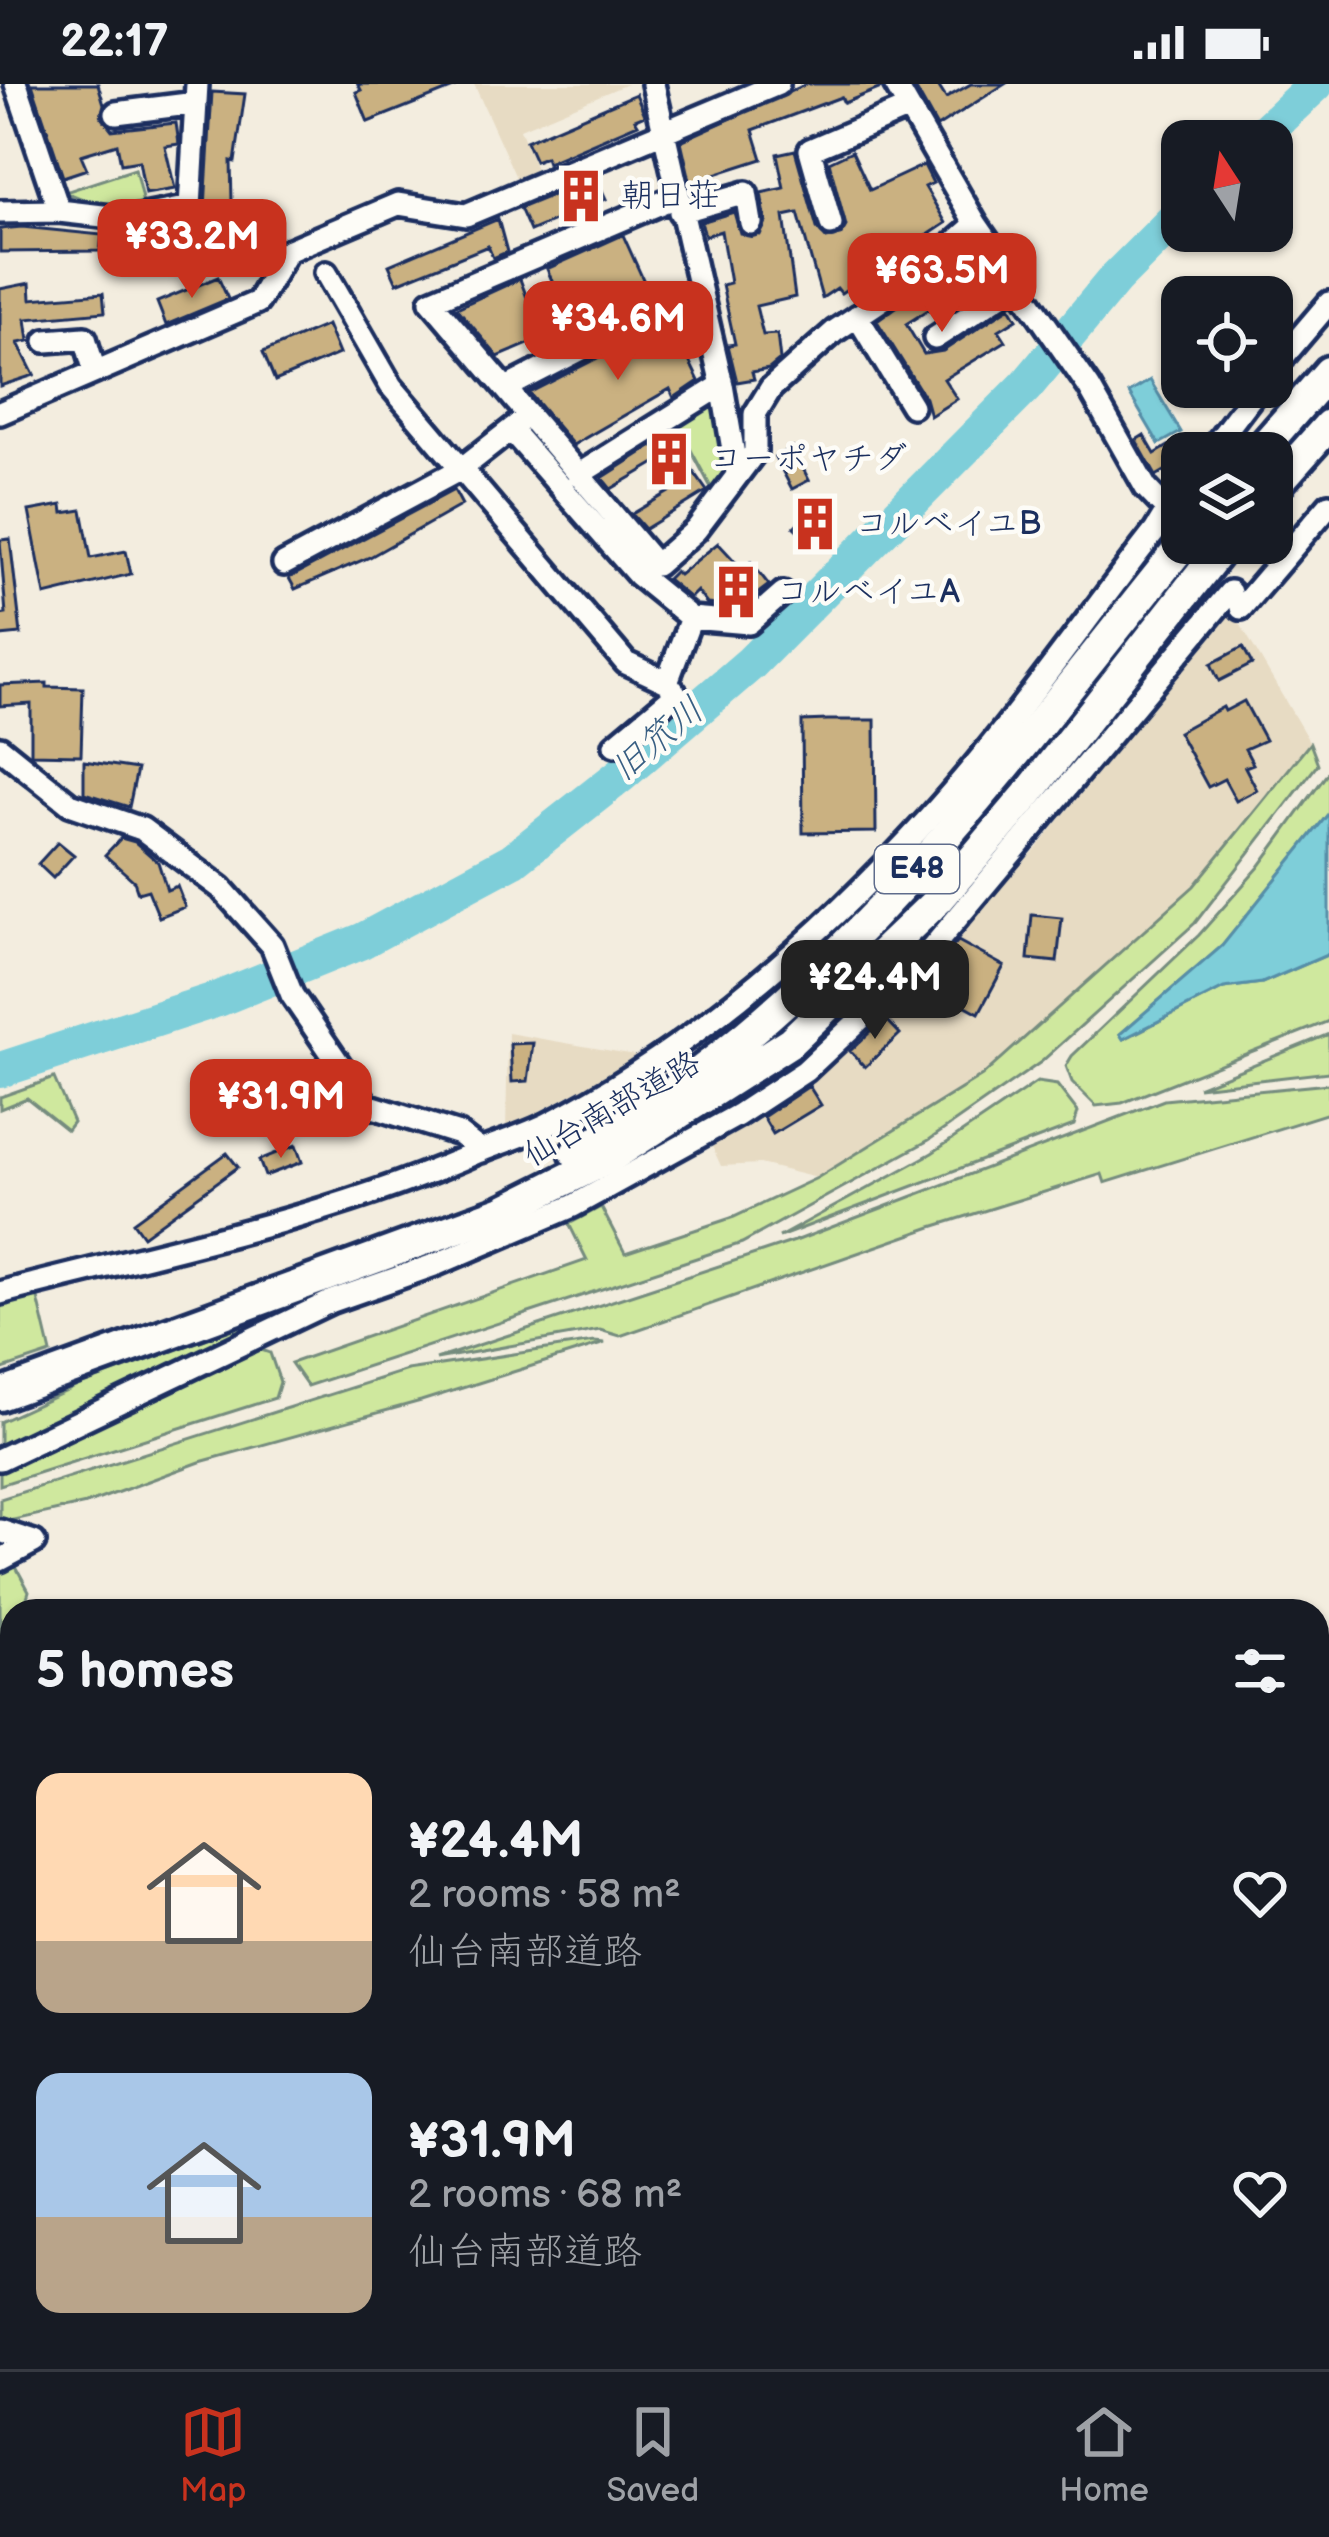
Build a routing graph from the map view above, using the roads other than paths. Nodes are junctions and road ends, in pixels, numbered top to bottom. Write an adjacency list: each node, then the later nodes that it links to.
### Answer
1 (16, 84): 10 (street)
2 (653, 84): 8 (street)
3 (778, 84): 8 (street)
4 (895, 84): 6 (street)
5 (197, 93): 7 (street); 10 (street)
6 (908, 108): 13 (street); 14 (street)
7 (116, 112)
8 (662, 135): 9 (street); 23 (street)
9 (678, 204): 12 (street); 17 (street); 26 (street)
10 (59, 211): 11 (street)
11 (0, 212)
12 (751, 223)
13 (831, 224)
14 (976, 224): 16 (street); 19 (street)
15 (326, 273): 35 (street)
16 (1016, 285): 20 (street); 38 (street)
17 (699, 289): 25 (street); 26 (street)
18 (1329, 303): 22 (street)
19 (857, 316): 27 (street); 36 (street)
20 (935, 338)
21 (46, 341): 23 (street)
22 (1293, 345)
23 (94, 372): 29 (street)
24 (1329, 373): 33 (highway)
25 (722, 385): 36 (street); 37 (street)
26 (506, 388): 31 (street)
27 (912, 406)
28 (1243, 408): 32 (street)
29 (0, 413)
30 (1329, 425): 34 (highway)
31 (514, 428): 35 (street); 37 (street); 45 (street)
32 (1225, 432)
33 (1277, 432)
34 (1293, 465)
35 (465, 467): 41 (street); 46 (street)
36 (737, 473): 37 (street)
37 (578, 475)
38 (1161, 504)
39 (1329, 505): 53 (street)
40 (1161, 520): 49 (street)
41 (284, 564)
42 (1167, 564): 50 (highway, 仙台南部道路 / E48)
43 (1209, 564): 50 (highway, 仙台南部道路 / E48)
44 (783, 593): 45 (street)
45 (688, 624): 46 (street)
46 (669, 678): 47 (street)
47 (615, 746)
48 (0, 748): 49 (street)
49 (481, 1151): 51 (street)
50 (380, 1256): 52 (highway, 仙台南部道路 / E48)
51 (0, 1293)
52 (0, 1394)
53 (0, 1459)
54 (0, 1531): 55 (street)
55 (0, 1560)

